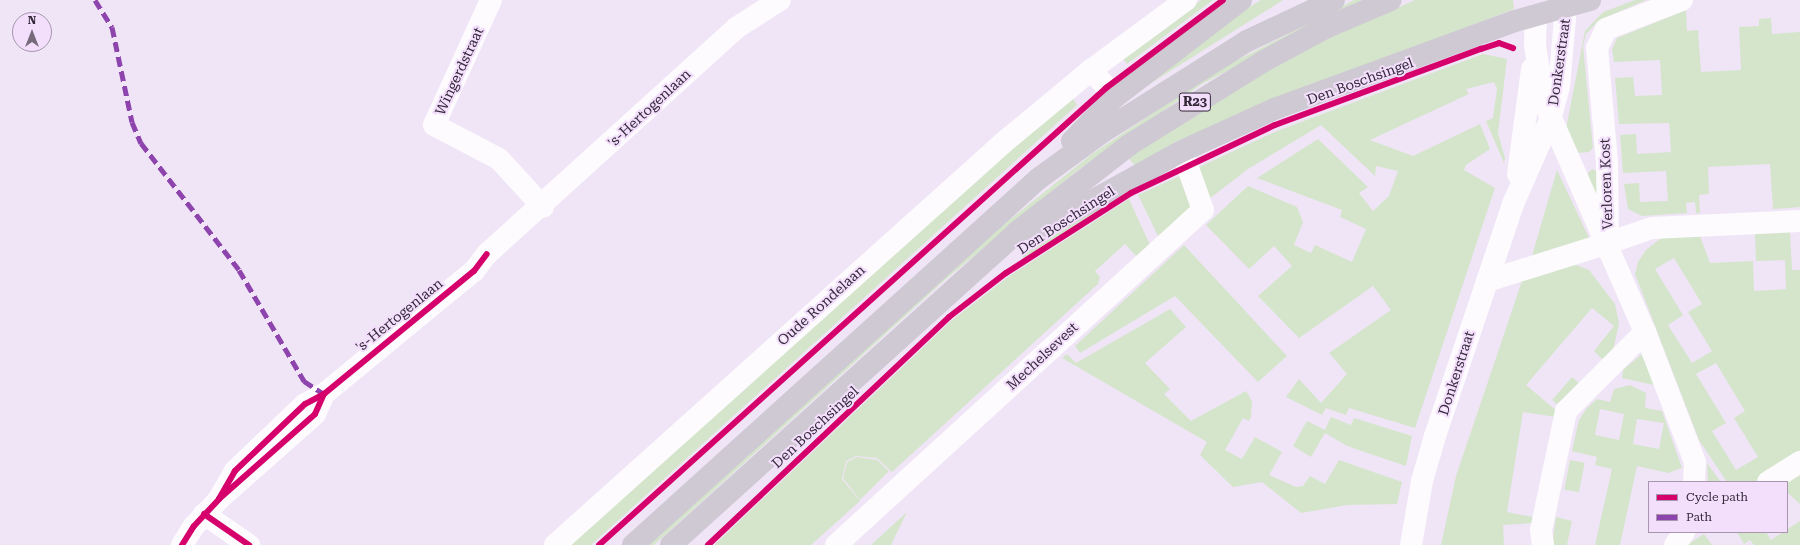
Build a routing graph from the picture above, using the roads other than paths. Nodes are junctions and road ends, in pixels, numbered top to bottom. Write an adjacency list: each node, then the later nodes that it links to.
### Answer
1 (491, 0): 20 (street, Wingerdstraat)
2 (780, 0): 20 (street, 's-Hertogenlaan)
3 (1186, 0): 12 (street, Oude Rondelaan)
4 (1241, 0): 13 (main road)
5 (1334, 0): 18 (main road, R23)
6 (1391, 0): 22 (main road, Den Boschsingel / R23)
7 (1590, 0): 9 (main road)
8 (1682, 0): 16 (street, Verloren Kost)
9 (1566, 4): 10 (main road); 14 (street, Donkerstraat)
10 (1537, 8): 11 (street, Donkerstraat); 15 (main road)
11 (1536, 55): 14 (street); 19 (street, Donkerstraat)
12 (1091, 70): 13 (street); 33 (street, Oude Rondelaan)
13 (1115, 97): 18 (main road)
14 (1550, 120): 17 (street); 19 (street, Donkerstraat)
15 (1182, 151): 22 (main road); 36 (street, Mechelsevest)
16 (1607, 163): 17 (street); 23 (street, Verloren Kost)
17 (1575, 168): 23 (street)
18 (1038, 179): 34 (main road, R23)
19 (1513, 204): 24 (street, Donkerstraat)
20 (543, 207): 29 (street, 's-Hertogenlaan)
21 (1800, 221): 23 (street, Verloren Kost)
22 (1017, 232): 35 (main road, Den Boschsingel / R23)
23 (1608, 243): 24 (street); 25 (street)
24 (1486, 281): 37 (street, Donkerstraat)
25 (1645, 332): 27 (street); 38 (street)
26 (1800, 462): 28 (street)
27 (1694, 481)
28 (1770, 481)
29 (199, 521): 31 (street, 's-Hertogenlaan); 32 (street)
30 (1683, 533): 39 (street)
31 (168, 545)
32 (249, 545)
33 (556, 545)
34 (633, 545)
35 (671, 545)
36 (836, 545)
37 (1411, 545)
38 (1543, 545)
39 (1675, 545)

